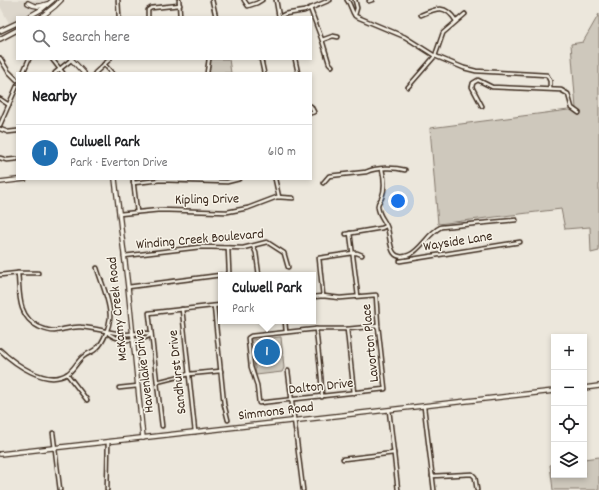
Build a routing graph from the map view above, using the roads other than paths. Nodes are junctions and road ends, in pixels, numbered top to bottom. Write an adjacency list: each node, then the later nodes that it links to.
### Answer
1 (53, 0): 14 (street)
2 (61, 0): 20 (street)
3 (118, 0): 21 (street)
4 (180, 0): 15 (street)
5 (212, 0): 24 (street)
6 (244, 0): 7 (street)
7 (262, 0)
8 (276, 0): 25 (street)
9 (330, 0): 16 (street)
10 (352, 0): 12 (street)
11 (355, 0): 27 (street)
12 (348, 1): 27 (street)
13 (28, 3): 14 (street)
14 (50, 3): 19 (street)
15 (180, 5): 22 (street); 23 (street)
16 (310, 8): 26 (street); 34 (street)
17 (465, 14): 28 (street)
18 (421, 15): 28 (street)
19 (35, 16)
20 (42, 16)
21 (119, 16)
22 (148, 16)
23 (180, 16)
24 (216, 16)
25 (279, 16)
26 (281, 16)
27 (355, 16): 35 (street)
28 (456, 21): 35 (street)
29 (16, 24): 31 (street)
30 (16, 31): 33 (street)
31 (0, 32)
32 (338, 37): 34 (street)
33 (0, 39)
34 (322, 40): 46 (street)
35 (435, 56): 58 (street); 60 (street)
36 (0, 58): 57 (street)
37 (29, 60): 48 (street)
38 (53, 60): 47 (street)
39 (70, 60): 47 (street)
40 (72, 60): 51 (street)
41 (109, 60): 45 (street)
42 (209, 60): 54 (street)
43 (261, 60): 55 (street)
44 (295, 60): 56 (street)
45 (104, 64): 52 (street); 53 (street)
46 (332, 66)
47 (60, 69): 49 (street); 50 (street)
48 (23, 72)
49 (56, 72)
50 (62, 72)
51 (83, 72)
52 (96, 72)
53 (111, 72)
54 (207, 72)
55 (264, 72)
56 (298, 72)
57 (16, 79)
58 (408, 87)
59 (16, 88): 62 (street)
60 (550, 88): 63 (street); 64 (street)
61 (0, 99): 62 (street)
62 (9, 105): 65 (street)
63 (482, 106)
64 (578, 113)
65 (0, 125)
66 (0, 129): 67 (street)
67 (16, 131)
68 (0, 158): 69 (street)
69 (16, 160)
70 (382, 169): 71 (street); 79 (street); 85 (street)
71 (405, 170)
72 (16, 180): 78 (street)
73 (115, 180): 83 (street, McKamy Creek Road)
74 (197, 180): 75 (street); 77 (street)
75 (235, 180)
76 (275, 180): 80 (street)
77 (133, 181): 82 (street)
78 (0, 182)
79 (323, 183)
80 (279, 197): 81 (street, Kipling Drive); 82 (street, Kipling Drive)
81 (293, 198)
82 (136, 212): 83 (street, Kipling Drive)
83 (119, 214): 93 (street, McKamy Creek Road)
84 (516, 220): 85 (street)
85 (386, 226): 86 (street)
86 (350, 233): 87 (street); 91 (street)
87 (346, 234)
88 (520, 242): 94 (street, Wayside Lane)
89 (253, 246): 90 (street, Winding Creek Boulevard); 95 (street, Winding Creek Boulevard); 98 (street)
90 (228, 248): 93 (street, Winding Creek Boulevard); 97 (street)
91 (352, 252): 92 (street); 104 (street); 105 (street)
92 (362, 255)
93 (124, 256): 103 (street, McKamy Creek Road)
94 (400, 261)
95 (288, 267)
96 (97, 268): 114 (street)
97 (229, 272)
98 (259, 272)
99 (18, 273): 100 (street); 101 (street); 114 (street)
100 (38, 273)
101 (0, 275)
102 (218, 276): 103 (street)
103 (128, 287): 117 (street, McKamy Creek Road)
104 (322, 296): 105 (street); 106 (street)
105 (358, 296): 111 (street, Lavorton Place)
106 (316, 297)
107 (218, 305): 108 (street)
108 (214, 306): 109 (street); 119 (street)
109 (182, 310): 116 (street, Havenlake Drive); 122 (street, Sandhurst Drive)
110 (285, 324): 115 (street)
111 (378, 326): 113 (street); 128 (street, Lavorton Place)
112 (316, 329): 113 (street); 115 (street); 131 (street)
113 (348, 329): 130 (street)
114 (106, 331): 117 (street); 117 (street); 121 (street)
115 (286, 332): 133 (street, Dalton Drive)
116 (151, 334): 117 (street); 123 (street, Havenlake Drive)
117 (132, 337): 124 (street, McKamy Creek Road)
118 (0, 350): 121 (street)
119 (221, 371): 122 (street); 136 (street)
120 (288, 371): 133 (street)
121 (68, 374): 132 (street)
122 (189, 374): 123 (street); 139 (street, Sandhurst Drive)
123 (157, 382): 138 (street, Havenlake Drive)
124 (138, 386): 126 (street); 141 (street, McKamy Creek Road)
125 (599, 386): 127 (street)
126 (119, 388)
127 (587, 388)
128 (385, 389): 130 (street, Dalton Drive)
129 (551, 391): 134 (street, Simmons Road)
130 (354, 393): 131 (street, Dalton Drive)
131 (322, 397): 133 (street, Dalton Drive)
132 (87, 400)
133 (292, 400): 137 (street)
134 (424, 407): 135 (street, Simmons Road); 147 (street)
135 (389, 410): 137 (street, Simmons Road); 145 (street)
136 (228, 420)
137 (294, 421): 139 (street, Simmons Road); 150 (street)
138 (162, 426)
139 (195, 432): 141 (street, Simmons Road)
140 (54, 433): 143 (street)
141 (143, 438): 142 (street, Simmons Road)
142 (108, 441): 143 (street, Simmons Road); 149 (street)
143 (55, 447): 144 (street, Simmons Road); 148 (street)
144 (0, 454)
145 (394, 454): 146 (street); 151 (street)
146 (343, 459)
147 (432, 476): 152 (street); 153 (street)
148 (60, 490)
149 (107, 490)
150 (303, 490)
151 (398, 490)
152 (434, 490)
153 (477, 490)

